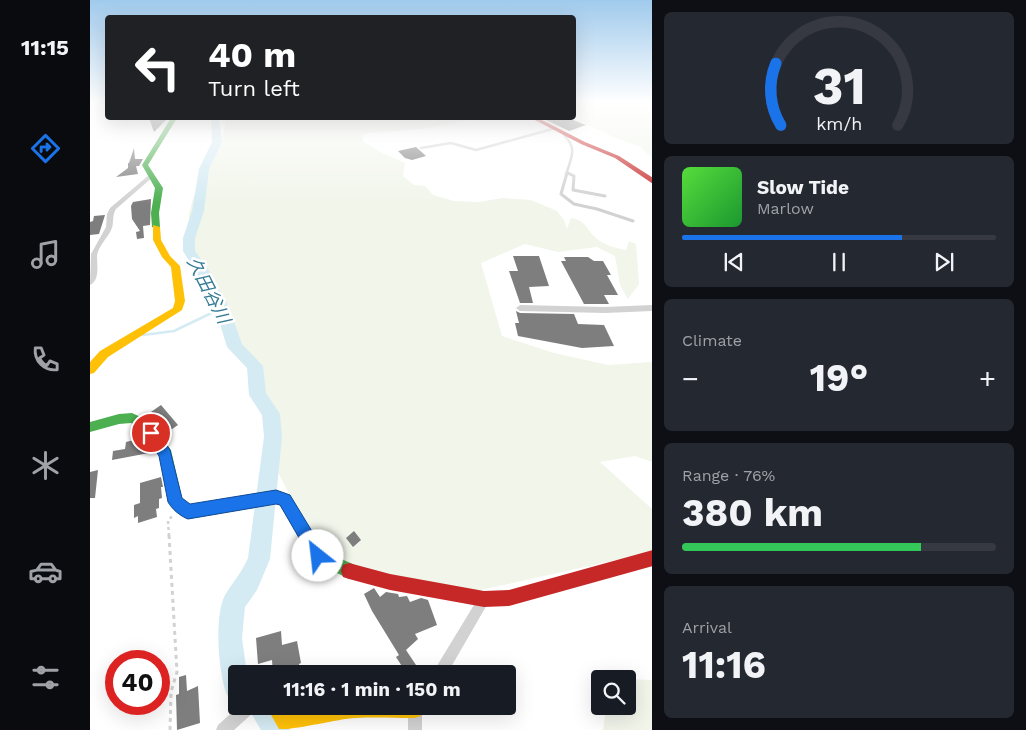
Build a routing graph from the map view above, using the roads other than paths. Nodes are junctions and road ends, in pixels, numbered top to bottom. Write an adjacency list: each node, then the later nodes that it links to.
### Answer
1 (163, 136): 7 (street)
2 (528, 136): 5 (lane)
3 (565, 136): 6 (lane)
4 (570, 136): 8 (street)
5 (421, 148)
6 (567, 173): 9 (lane); 10 (lane)
7 (151, 176): 11 (street); 14 (street)
8 (652, 182)
9 (605, 196)
10 (633, 221)
11 (90, 282)
12 (520, 308): 13 (street)
13 (652, 308)
14 (90, 370)
15 (90, 427): 17 (street)
16 (652, 558): 17 (street)
17 (484, 599): 18 (street)
18 (444, 665)
19 (240, 715): 23 (street)
20 (281, 715): 21 (street)
21 (323, 715)
22 (415, 715): 24 (street)
23 (223, 730)
24 (415, 730)

